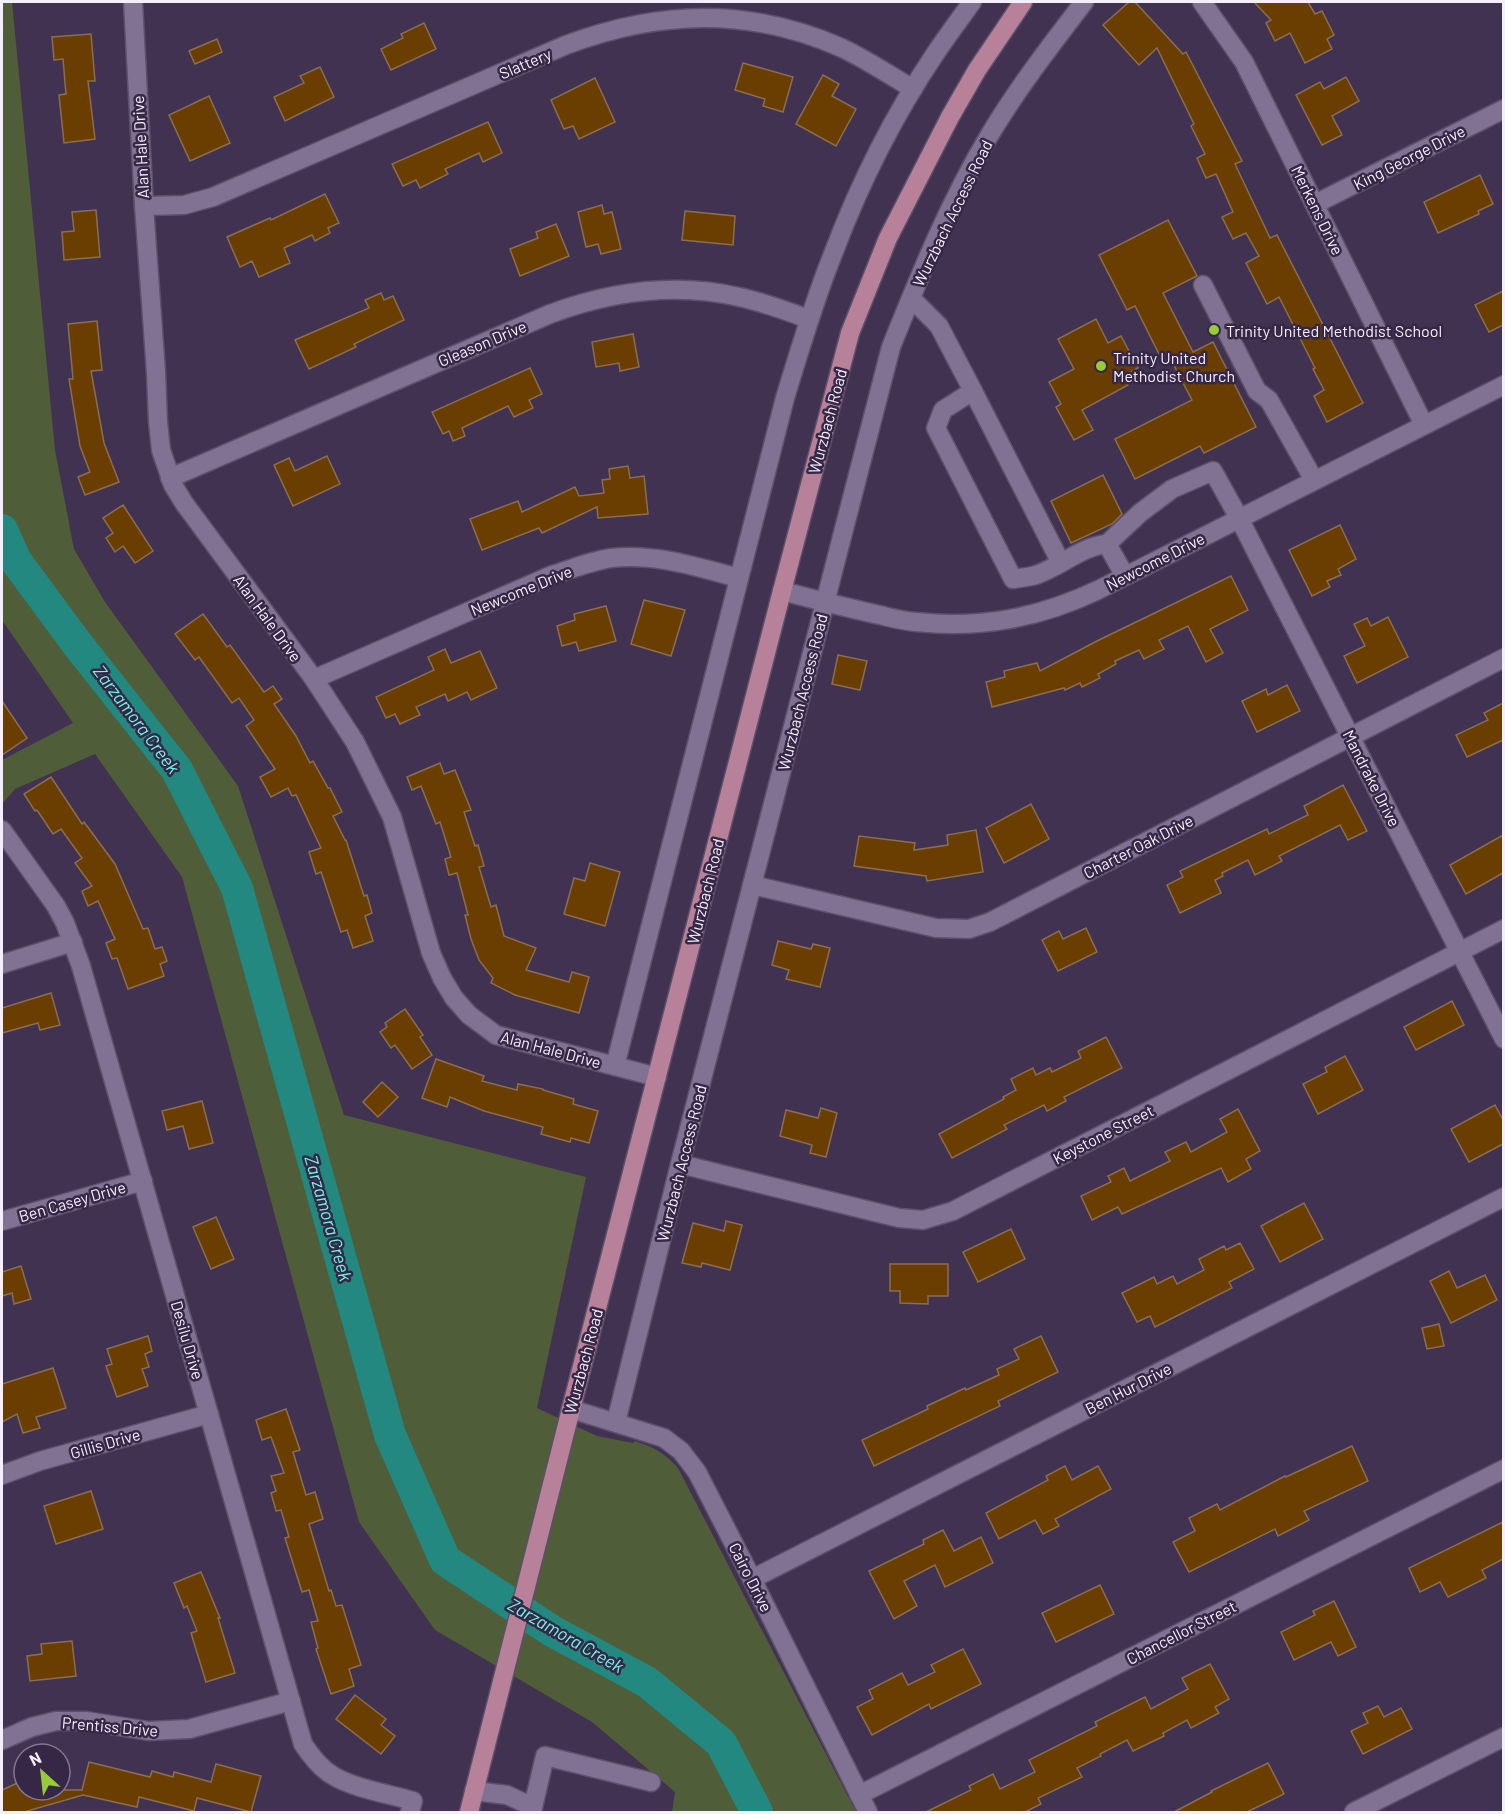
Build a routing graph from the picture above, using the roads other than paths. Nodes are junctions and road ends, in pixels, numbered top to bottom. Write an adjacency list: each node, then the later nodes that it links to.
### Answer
1 (133, 2): 9 (street, Alan Hale Drive)
2 (972, 2): 6 (street)
3 (1023, 2): 23 (main road, Wurzbach Road)
4 (1084, 2): 11 (street, Wurzbach Access Road)
5 (1202, 2): 8 (street, Merkens Drive)
6 (913, 89): 9 (street, Slattery); 12 (street)
7 (1503, 109): 8 (street, King George Drive)
8 (1315, 204): 15 (street, Merkens Drive)
9 (144, 206): 16 (street, Alan Hale Drive)
10 (1203, 285): 17 (street)
11 (911, 298): 14 (street); 24 (street, Wurzbach Access Road)
12 (809, 319): 16 (street, Gleason Drive); 22 (street)
13 (1503, 385): 15 (street, Newcome Drive)
14 (973, 390): 20 (street); 20 (street)
15 (1424, 425): 17 (street, Newcome Drive)
16 (170, 478): 26 (street, Alan Hale Drive)
17 (1314, 480): 18 (street, Newcome Drive)
18 (1239, 518): 19 (street, Mandrake Drive); 21 (street, Newcome Drive); 27 (street, Mandrake Drive)
19 (1107, 544): 20 (street); 21 (street)
20 (1061, 563)
21 (1125, 576): 24 (street, Newcome Drive)
22 (739, 578): 26 (street, Newcome Drive); 35 (street)
23 (782, 591): 24 (street, Newcome Drive); 36 (main road, Wurzbach Road)
24 (825, 603): 29 (street, Wurzbach Access Road)
25 (1503, 658): 27 (street, Charter Oak Drive)
26 (314, 679): 35 (street, Alan Hale Drive)
27 (1350, 736): 29 (street, Charter Oak Drive); 32 (street, Mandrake Drive)
28 (2, 830): 31 (street, Desilu Drive)
29 (752, 885): 37 (street, Wurzbach Access Road)
30 (1503, 929): 32 (street, Keystone Street)
31 (73, 942): 33 (street); 38 (street, Desilu Drive)
32 (1460, 951): 34 (street, Mandrake Drive); 37 (street, Keystone Street)
33 (2, 964)
34 (1503, 1039)
35 (615, 1066): 36 (street, Alan Hale Drive)
36 (657, 1077): 41 (main road, Wurzbach Road)
37 (680, 1164): 43 (street, Wurzbach Access Road)
38 (143, 1181): 40 (street, Ben Casey Drive); 42 (street, Desilu Drive)
39 (1503, 1197): 46 (street, Ben Hur Drive)
40 (2, 1221)
41 (571, 1409): 43 (street, Cairo Drive); 51 (main road, Wurzbach Road)
42 (209, 1414): 45 (street, Gillis Drive); 47 (street, Desilu Drive)
43 (615, 1422): 46 (street, Cairo Drive)
44 (1503, 1469): 52 (street, Chancellor Street)
45 (2, 1475)
46 (752, 1579): 52 (street, Cairo Drive)
47 (291, 1701): 49 (street, Prentiss Drive); 53 (street, Desilu Drive)
48 (1503, 1737): 57 (street)
49 (2, 1740)
50 (651, 1782): 54 (street)
51 (474, 1791): 54 (street); 55 (main road, Wurzbach Road)
52 (859, 1795): 56 (street, Cairo Drive)
53 (411, 1807)
54 (532, 1810)
55 (469, 1812)
56 (868, 1812)
57 (1354, 1812)

